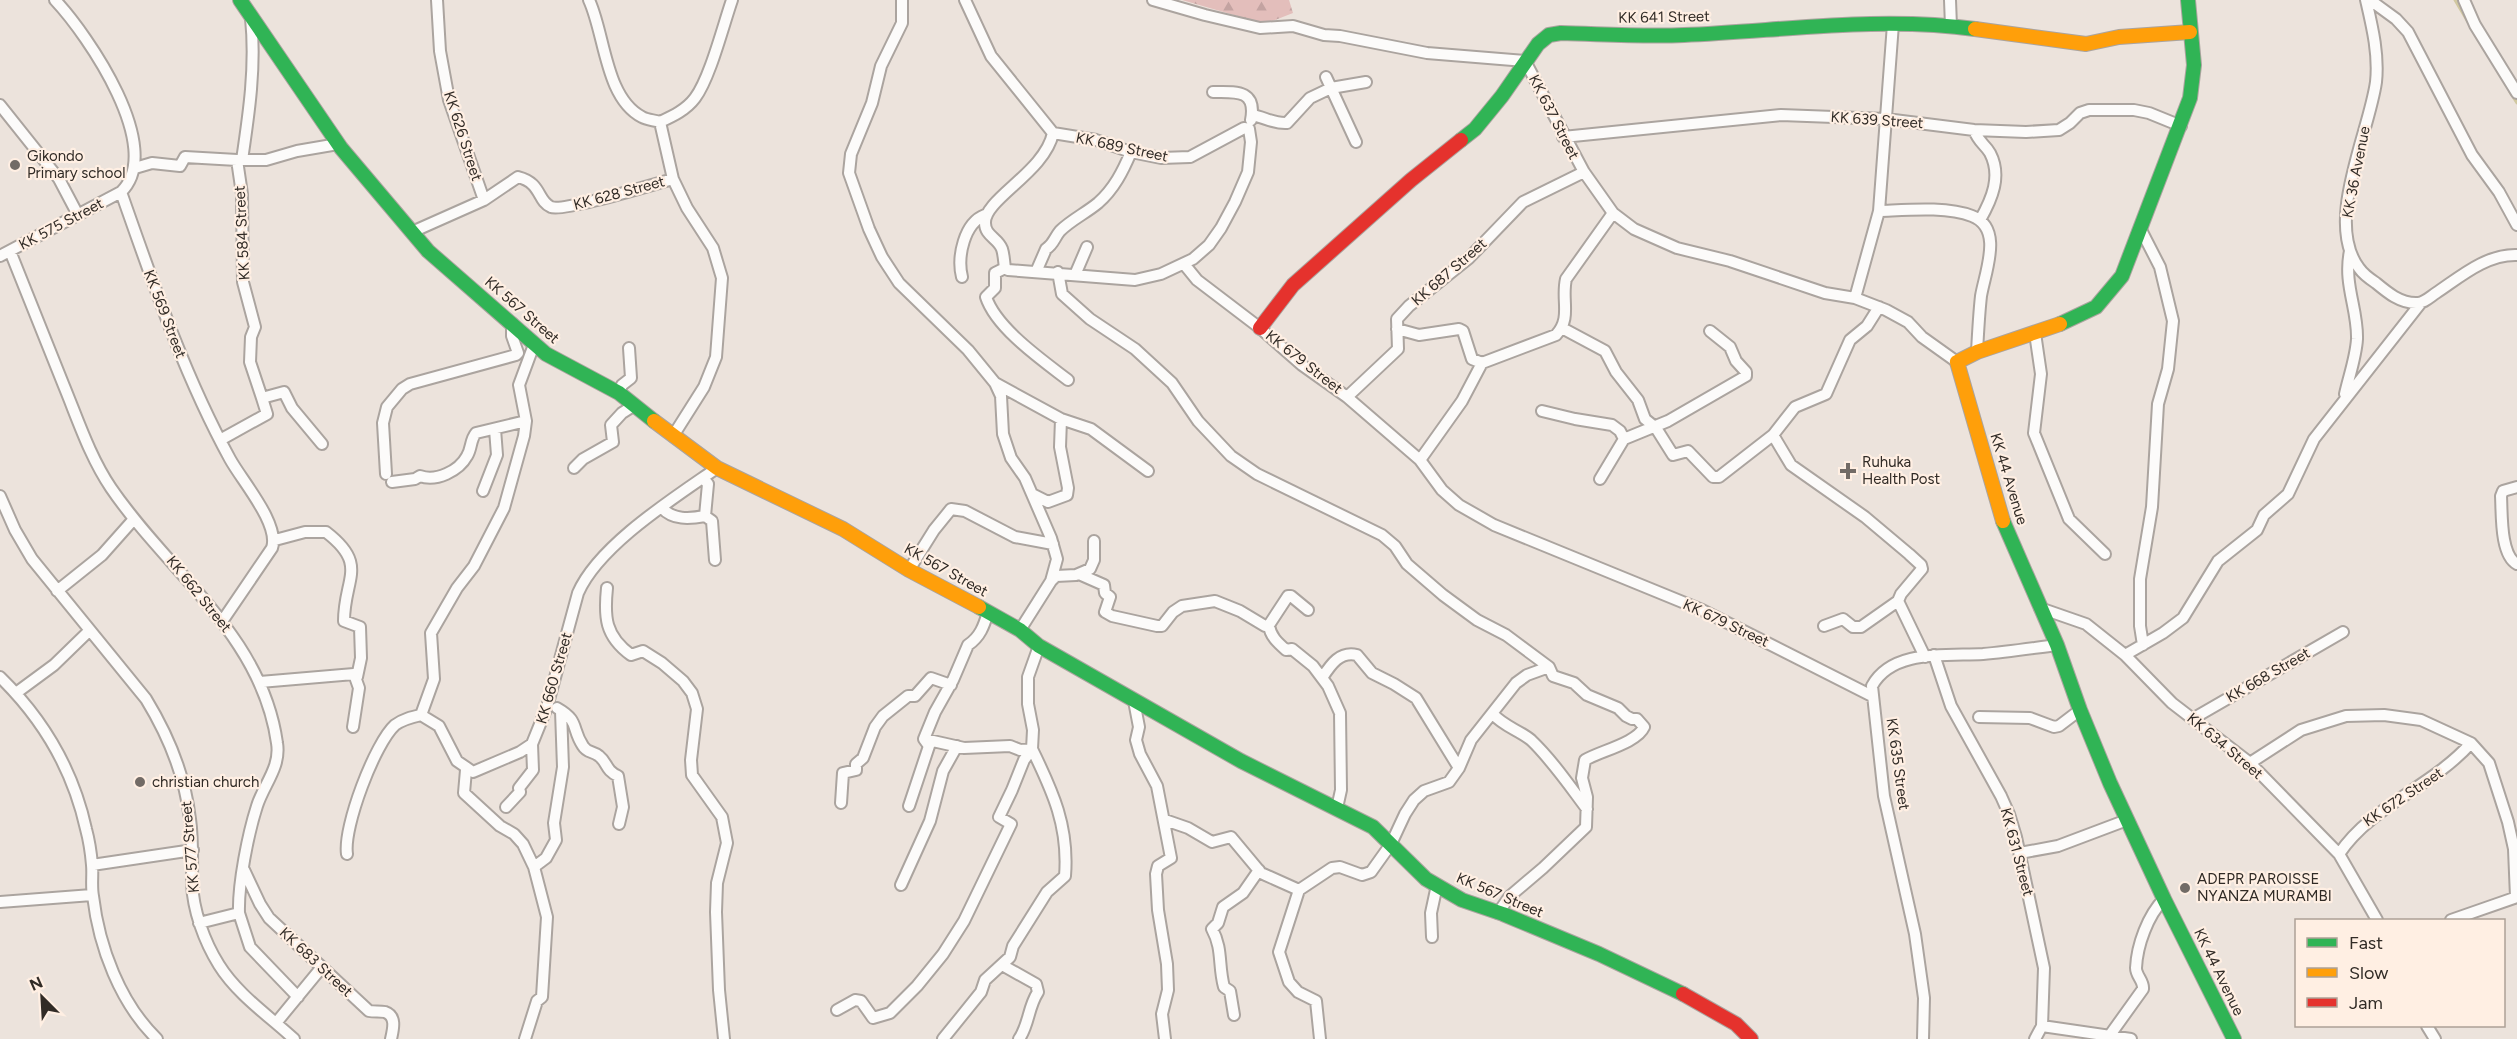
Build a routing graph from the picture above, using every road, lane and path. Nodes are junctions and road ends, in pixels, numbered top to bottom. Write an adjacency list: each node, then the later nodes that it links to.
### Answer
1 (55, 0): 36 (street)
2 (240, 0): 13 (street, KK 567 Street)
3 (437, 0): 40 (street, KK 626 Street)
4 (589, 0): 26 (street)
5 (732, 0): 26 (street)
6 (902, 0): 74 (street)
7 (965, 0): 30 (street)
8 (1153, 0): 17 (street, KK 637 Street)
9 (1950, 0): 15 (street)
10 (2188, 0): 16 (street)
11 (2368, 0): 46 (street); 50 (street, KK 36 Avenue)
12 (2464, 0): 22 (street)
13 (251, 18): 33 (street, KK 567 Street); 35 (street, KK 584 Street)
14 (1893, 24): 15 (street, KK 641 Street); 17 (street, KK 641 Street); 25 (street)
15 (1951, 26): 16 (street, KK 641 Street)
16 (2190, 32): 27 (street)
17 (1525, 60): 31 (street, KK 637 Street); 63 (street, KK 641 Street)
18 (1326, 78): 20 (street)
19 (1366, 82): 20 (street)
20 (1331, 88): 24 (street); 32 (street)
21 (1212, 92): 24 (street)
22 (2517, 93)
23 (0, 105): 43 (street)
24 (1252, 115): 29 (street)
25 (1886, 119): 28 (street, KK 639 Street); 31 (street, KK 639 Street); 41 (street)
26 (660, 122): 38 (street)
27 (2181, 126): 28 (street, KK 639 Street); 47 (street)
28 (1974, 130): 45 (street)
29 (1250, 132): 34 (street, KK 689 Street); 53 (street)
30 (1053, 133): 34 (street, KK 689 Street); 44 (street)
31 (1563, 137): 37 (street, KK 637 Street)
32 (1356, 142)
33 (338, 144): 35 (street); 48 (street, KK 567 Street)
34 (1131, 152): 55 (street)
35 (240, 160): 36 (street); 78 (street, KK 584 Street)
36 (135, 168): 39 (street)
37 (1584, 172): 42 (street, KK 637 Street); 65 (street, KK 687 Street)
38 (673, 179): 40 (street, KK 628 Street); 86 (street)
39 (121, 192): 43 (street, KK 575 Street); 87 (street, KK 569 Street)
40 (484, 200): 48 (street, KK 628 Street)
41 (1879, 211): 45 (street); 59 (street)
42 (1613, 213): 59 (street, KK 637 Street); 64 (street)
43 (78, 215): 51 (street, KK 575 Street)
44 (985, 215): 54 (street); 58 (street)
45 (1980, 220): 70 (street)
46 (2517, 225)
47 (2140, 228): 67 (street); 125 (street)
48 (412, 232): 62 (street, KK 567 Street)
49 (1087, 247): 57 (street)
50 (2349, 250): 60 (street, KK 36 Avenue); 77 (street)
51 (5, 254): 102 (street, KK 662 Street)
52 (2517, 255): 60 (street)
53 (1184, 264): 57 (street); 63 (street, KK 679 Street)
54 (1005, 268): 55 (street); 73 (street)
55 (1036, 272): 56 (street)
56 (1058, 272): 57 (street); 129 (street)
57 (1075, 275)
58 (962, 277)
59 (1855, 298): 61 (street, KK 637 Street)
60 (2420, 304): 77 (street)
61 (1879, 307): 71 (street, KK 637 Street); 85 (street)
62 (512, 323): 68 (street, KK 567 Street); 84 (street)
63 (1260, 328): 76 (street, KK 679 Street)
64 (1562, 328): 72 (street); 83 (street)
65 (1397, 329): 72 (street); 76 (street, KK 687 Street)
66 (1710, 331): 83 (street)
67 (2035, 333): 70 (street); 106 (street)
68 (536, 345): 75 (street, KK 567 Street); 82 (street)
69 (629, 348): 75 (street)
70 (1977, 352): 71 (street)
71 (1957, 362): 115 (street, KK 44 Avenue)
72 (1482, 363): 90 (street)
73 (1068, 380)
74 (995, 383): 81 (street); 98 (street)
75 (619, 393): 79 (street, KK 567 Street)
76 (1347, 397): 90 (street, KK 679 Street)
77 (2344, 397): 125 (street)
78 (262, 398): 87 (street); 89 (street)
79 (633, 406): 86 (street, KK 567 Street); 91 (street)
80 (1542, 411): 88 (street)
81 (1061, 419): 93 (street); 98 (street)
82 (526, 421): 84 (street); 142 (street)
83 (1656, 428): 85 (street); 88 (street)
84 (495, 429): 97 (street)
85 (1773, 435): 114 (street)
86 (673, 436): 92 (street, KK 567 Street)
87 (220, 440): 103 (street, KK 569 Street)
88 (1624, 440): 95 (street)
89 (322, 444)
90 (1419, 460): 136 (street, KK 679 Street)
91 (574, 468)
92 (717, 468): 94 (street, KK 660 Street); 109 (street, KK 567 Street)
93 (1148, 471)
94 (703, 478): 100 (street, KK 660 Street); 101 (street)
95 (1600, 479)
96 (2517, 487): 108 (street)
97 (483, 491)
98 (1032, 494): 105 (street)
99 (0, 496): 113 (street, KK 577 Street)
100 (662, 508): 101 (street); 138 (street, KK 660 Street)
101 (705, 516): 107 (street)
102 (134, 519): 113 (street); 118 (street, KK 662 Street)
103 (274, 540): 118 (street); 131 (street)
104 (1094, 541): 110 (street)
105 (1053, 544): 109 (street); 111 (street)
106 (2105, 554)
107 (715, 560)
108 (2517, 564)
109 (909, 570): 117 (street, KK 567 Street)
110 (1079, 574): 111 (street); 119 (street)
111 (1051, 581): 121 (street)
112 (608, 588): 197 (street)
113 (57, 591): 122 (street, KK 577 Street)
114 (1898, 601): 120 (street); 127 (street, KK 631 Street)
115 (2040, 608): 124 (street, KK 44 Avenue); 128 (street, KK 634 Street)
116 (1308, 610): 119 (street)
117 (988, 612): 121 (street, KK 567 Street); 134 (street)
118 (223, 620): 133 (street, KK 662 Street)
119 (1269, 625): 132 (street)
120 (1824, 626)
121 (1020, 630): 126 (street, KK 567 Street)
122 (89, 631): 135 (street); 163 (street, KK 577 Street)
123 (2343, 632): 144 (street, KK 668 Street)
124 (2057, 645): 127 (street); 139 (street, KK 44 Avenue)
125 (2144, 645): 128 (street)
126 (1040, 646): 137 (street, KK 567 Street); 150 (street)
127 (1930, 656): 136 (street); 164 (street, KK 631 Street)
128 (2125, 656): 144 (street, KK 634 Street)
129 (1549, 667): 141 (street); 158 (street)
130 (0, 677): 135 (street)
131 (357, 677): 133 (street); 145 (street)
132 (1322, 678): 152 (street); 157 (street)
133 (260, 682): 169 (street, KK 662 Street)
134 (951, 685): 146 (street); 154 (street)
135 (16, 693): 167 (street)
136 (1872, 696): 202 (street, KK 635 Street)
137 (1134, 701): 157 (street, KK 567 Street); 159 (street)
138 (548, 707): 140 (street); 148 (street, KK 660 Street)
139 (2080, 710): 143 (street); 160 (street, KK 44 Avenue)
140 (561, 711): 161 (street); 168 (street)
141 (1492, 714): 152 (street); 158 (street)
142 (421, 715): 153 (street); 165 (street)
143 (1979, 717)
144 (2194, 718): 151 (street, KK 634 Street)
145 (353, 727)
146 (924, 739): 149 (street); 155 (street)
147 (2471, 743): 151 (street); 166 (street, KK 672 Street); 175 (street)
148 (532, 744): 153 (street, KK 660 Street); 156 (street)
149 (957, 746): 150 (street); 171 (street)
150 (1032, 749): 184 (street); 187 (street)
151 (2250, 763): 166 (street, KK 634 Street)
152 (1460, 768): 162 (street)
153 (466, 770): 168 (street)
154 (841, 803)
155 (909, 806)
156 (506, 807)
157 (1337, 808): 162 (street, KK 567 Street)
158 (1587, 809): 179 (street)
159 (1165, 820): 170 (street); 200 (street)
160 (2127, 820): 164 (street); 176 (street, KK 44 Avenue)
161 (619, 824)
162 (1391, 844): 172 (street, KK 567 Street); 173 (street)
163 (193, 850): 167 (street); 182 (street, KK 577 Street)
164 (2020, 853): 190 (street, KK 631 Street)
165 (347, 854)
166 (2338, 854): 180 (street, KK 634 Street)
167 (92, 865): 174 (street)
168 (534, 867): 196 (street)
169 (244, 870): 178 (street, KK 662 Street); 185 (street, KK 683 Street)
170 (1259, 870): 173 (street); 188 (street)
171 (901, 885)
172 (1437, 885): 179 (street, KK 567 Street); 183 (street)
173 (1299, 890): 201 (street)
174 (92, 895): 177 (street); 193 (street)
175 (2517, 897): 181 (street)
176 (2164, 899): 192 (street); 205 (street, KK 44 Avenue)
177 (0, 902)
178 (239, 913): 182 (street); 186 (street)
179 (1498, 913): 191 (street, KK 567 Street)
180 (2376, 919)
181 (2456, 919)
182 (199, 923): 189 (street, KK 577 Street)
183 (1432, 937)
184 (1002, 965): 198 (street); 199 (street)
185 (322, 967): 186 (street); 195 (street, KK 683 Street)
186 (298, 997): 189 (street)
187 (837, 1010)
188 (1234, 1014)
189 (276, 1023): 194 (street, KK 577 Street)
190 (2042, 1026): 192 (street); 203 (street, KK 631 Street)
191 (1747, 1035)
192 (2110, 1035): 204 (street)
193 (157, 1039)
194 (294, 1039)
195 (391, 1039)
196 (525, 1039)
197 (724, 1039)
198 (943, 1039)
199 (1019, 1039)
200 (1165, 1039)
201 (1320, 1039)
202 (1923, 1039)
203 (2035, 1039)
204 (2131, 1039)
205 (2234, 1039)

